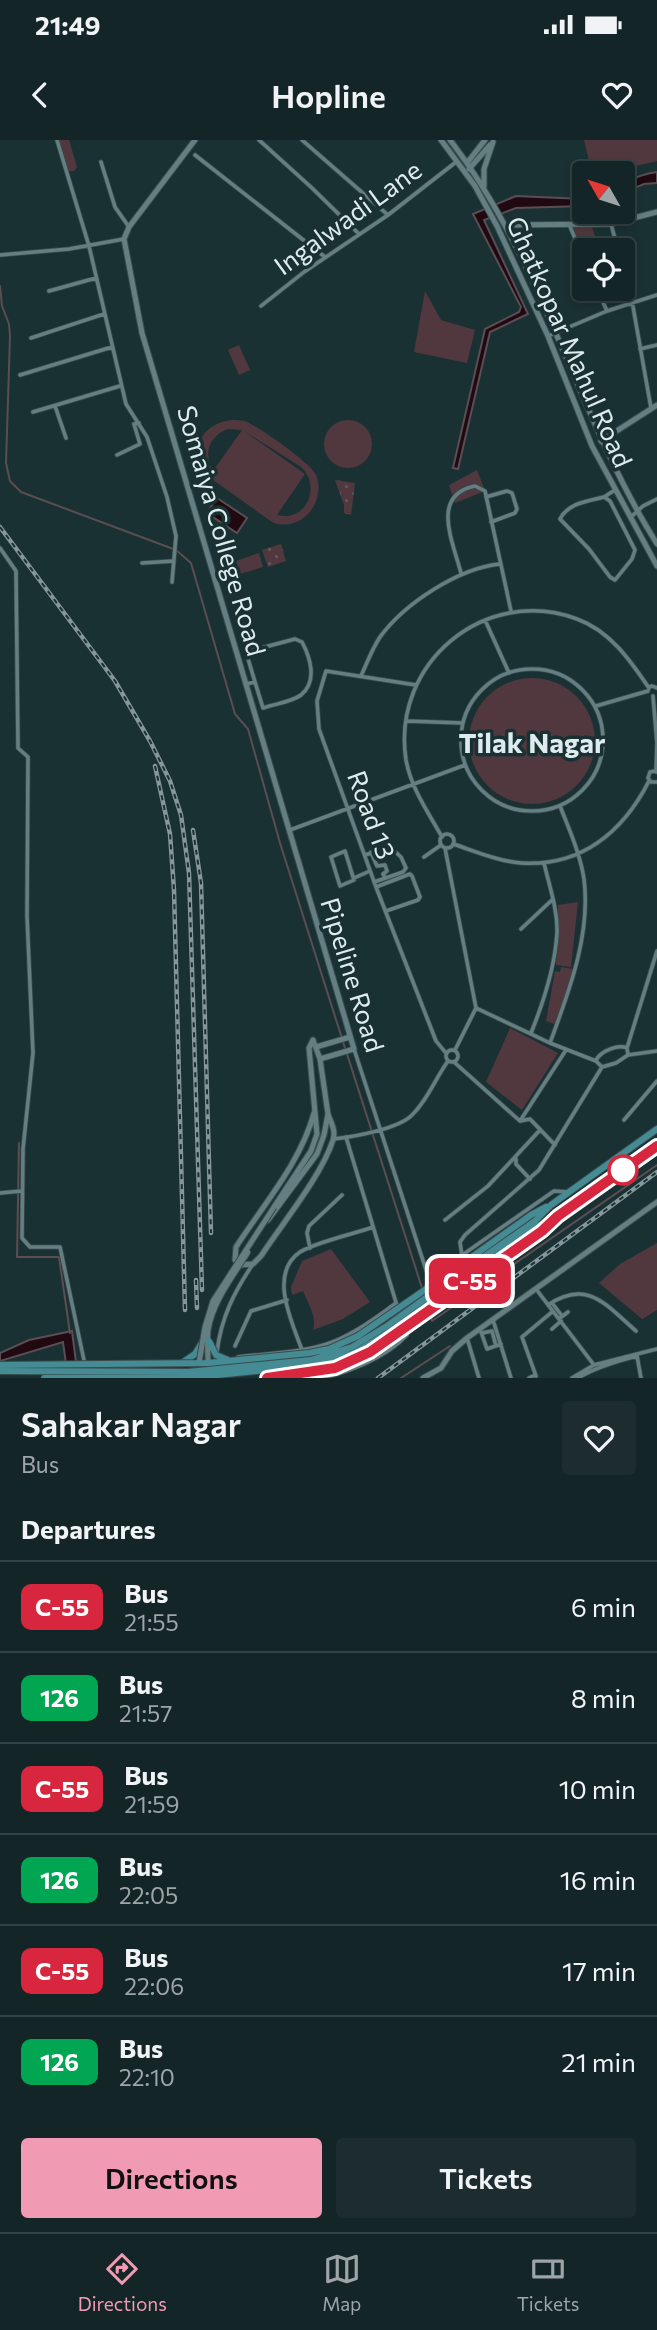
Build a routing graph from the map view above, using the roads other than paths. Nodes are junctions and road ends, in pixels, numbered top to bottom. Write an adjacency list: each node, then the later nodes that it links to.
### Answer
1 (57, 140): 26 (street)
2 (195, 140): 21 (street)
3 (259, 140): 22 (street)
4 (302, 140): 16 (street)
5 (441, 140): 10 (street)
6 (450, 140): 10 (street)
7 (485, 140): 12 (street)
8 (494, 141): 12 (street); 14 (street)
9 (195, 155): 28 (street)
10 (460, 159): 12 (street, Ghatkopar Mahul Road); 13 (street, Ghatkopar Mahul Road); 16 (street, Ingalwadi Lane)
11 (101, 162): 21 (street)
12 (469, 166): 13 (street); 14 (street, Ghatkopar Mahul Road)
13 (463, 169): 38 (street, Ghatkopar Mahul Road)
14 (485, 189): 20 (street, Ghatkopar Mahul Road)
15 (657, 212): 17 (street)
16 (388, 215): 22 (street, Ingalwadi Lane)
17 (635, 218)
18 (569, 224): 20 (street); 23 (street)
19 (611, 224): 24 (street)
20 (505, 225): 37 (street, Ghatkopar Mahul Road)
21 (129, 227): 25 (street)
22 (359, 234): 28 (street, Ingalwadi Lane)
23 (575, 238)
24 (615, 238)
25 (124, 239): 26 (street); 73 (street, Somaiya College Road)
26 (89, 246): 27 (street); 29 (street)
27 (0, 255)
28 (324, 257): 34 (street, Ingalwadi Lane)
29 (96, 278): 30 (street); 36 (street)
30 (49, 291)
31 (657, 295): 33 (street)
32 (602, 301): 35 (street)
33 (632, 302): 35 (street); 42 (street)
34 (261, 306)
35 (607, 311): 37 (street)
36 (104, 314): 39 (street); 41 (street)
37 (557, 332): 38 (street); 44 (street, Ghatkopar Mahul Road)
38 (548, 336): 45 (street, Ghatkopar Mahul Road)
39 (31, 338)
40 (657, 345): 42 (street)
41 (112, 348): 43 (street); 46 (street)
42 (640, 349): 48 (street)
43 (20, 375)
44 (576, 380): 45 (street); 52 (street, Ghatkopar Mahul Road)
45 (567, 383): 53 (street, Ghatkopar Mahul Road)
46 (120, 386): 47 (street); 50 (street)
47 (55, 405): 49 (street); 51 (street)
48 (654, 406): 52 (street)
49 (33, 412)
50 (140, 423): 54 (street); 64 (street)
51 (66, 439)
52 (602, 441): 53 (street); 59 (street, Ghatkopar Mahul Road)
53 (592, 446): 55 (street, Ghatkopar Mahul Road)
54 (117, 455)
55 (615, 490): 57 (street); 60 (street, Ghatkopar Mahul Road)
56 (486, 497): 61 (street); 61 (street); 68 (street)
57 (604, 497): 57 (street)
58 (657, 499): 59 (street)
59 (637, 512): 60 (street); 62 (street, Ghatkopar Mahul Road)
60 (631, 517): 67 (street, Ghatkopar Mahul Road)
61 (491, 522): 66 (street)
62 (657, 544)
63 (0, 548): 142 (street)
64 (174, 559): 65 (street); 69 (street)
65 (142, 563)
66 (500, 564): 68 (street); 70 (street)
67 (657, 566)
68 (461, 573): 75 (street)
69 (172, 582)
70 (511, 612): 71 (street); 80 (street)
71 (485, 620): 74 (street); 78 (street)
72 (246, 652): 73 (street); 76 (street); 83 (street)
73 (237, 654): 77 (street, Somaiya College Road)
74 (509, 673): 82 (street); 86 (street)
75 (361, 676): 78 (street, Road 13); 93 (street, Road 13)
76 (255, 682): 77 (street); 83 (street)
77 (246, 684): 84 (street, Somaiya College Road)
78 (416, 685): 85 (street)
79 (657, 688): 80 (street)
80 (648, 690): 81 (street); 82 (street)
81 (655, 695): 88 (street)
82 (596, 706): 92 (street)
83 (264, 708): 84 (street)
84 (254, 711): 94 (street, Somaiya College Road)
85 (406, 722): 86 (street); 91 (street)
86 (463, 723): 87 (street)
87 (465, 765): 91 (street); 92 (street)
88 (656, 772): 89 (street)
89 (649, 781): 90 (street); 99 (street)
90 (657, 782)
91 (413, 784): 93 (street); 95 (street)
92 (559, 806): 99 (street)
93 (348, 809): 94 (street); 100 (street, Road 13)
94 (289, 831): 114 (street, Pipeline Road)
95 (442, 837): 96 (street); 97 (street)
96 (452, 845): 97 (street); 102 (street); 103 (street)
97 (443, 846): 101 (street); 102 (street)
98 (372, 852): 100 (street); 106 (street); 106 (street)
99 (578, 854): 103 (street); 116 (street)
100 (365, 855): 104 (street, Road 13)
101 (424, 857)
102 (449, 863): 112 (street)
103 (544, 863): 108 (street)
104 (370, 871): 105 (street); 107 (street, Road 13)
105 (354, 878): 105 (street)
106 (385, 878): 107 (street)
107 (375, 884): 109 (street, Road 13); 109 (street)
108 (553, 899): 110 (street); 113 (street)
109 (386, 911): 122 (street, Road 13)
110 (521, 929)
111 (657, 951): 117 (street)
112 (476, 1008): 113 (street); 118 (street)
113 (531, 1033): 116 (street)
114 (344, 1038): 115 (street); 120 (street, Pipeline Road)
115 (315, 1043): 124 (street); 130 (street)
116 (550, 1043): 119 (street)
117 (627, 1048): 123 (street); 126 (street)
118 (455, 1050): 122 (street); 127 (street)
119 (566, 1050): 126 (street); 132 (street)
120 (348, 1051): 124 (street); 135 (street, Pipeline Road)
121 (657, 1051): 123 (street)
122 (446, 1053): 125 (street)
123 (628, 1055): 128 (street)
124 (320, 1059): 131 (street)
125 (448, 1061): 127 (street); 135 (street)
126 (596, 1061): 128 (street)
127 (454, 1062): 132 (street)
128 (602, 1067): 139 (street)
129 (657, 1082): 133 (street)
130 (314, 1113): 153 (street); 168 (street, bridge)
131 (328, 1114): 138 (street); 168 (street, bridge)
132 (520, 1121): 136 (street)
133 (624, 1121)
134 (657, 1129): 143 (highway)
135 (380, 1130): 137 (street); 154 (street, Pipeline Road)
136 (541, 1131): 139 (street); 141 (street); 148 (street)
137 (346, 1137): 138 (street); 150 (street)
138 (333, 1139): 153 (street)
139 (555, 1145): 141 (street)
140 (657, 1146): 147 (highway)
141 (530, 1179): 152 (street)
142 (19, 1191): 144 (street); 187 (street)
143 (569, 1192): 152 (street); 155 (highway)
144 (0, 1193)
145 (342, 1195): 151 (street)
146 (657, 1202): 156 (street)
147 (558, 1216): 149 (highway); 155 (highway)
148 (445, 1220)
149 (549, 1225): 154 (street, Pipeline Road); 155 (highway)
150 (373, 1227): 151 (street); 158 (street)
151 (310, 1248): 157 (street)
152 (462, 1256): 154 (street)
153 (253, 1264): 178 (street)
154 (428, 1279)
155 (454, 1281): 176 (highway, bridge); 182 (highway, bridge); 186 (highway, bridge); 189 (highway, bridge)
156 (536, 1289): 159 (street); 163 (street)
157 (287, 1300): 170 (street); 173 (street)
158 (396, 1303): 173 (street); 190 (street)
159 (550, 1304): 160 (street); 162 (street); 166 (street)
160 (553, 1311): 162 (street); 183 (street)
161 (568, 1312): 162 (street)
162 (560, 1319): 164 (street); 171 (street)
163 (494, 1320): 165 (street); 169 (street)
164 (552, 1329)
165 (481, 1331): 167 (street); 169 (street); 169 (street)
166 (636, 1331)
167 (467, 1338): 184 (street); 192 (street)
168 (206, 1340): 176 (highway, bridge); 178 (street, bridge); 179 (street, bridge); 180 (highway, bridge)
169 (499, 1345): 193 (street)
170 (235, 1346)
171 (584, 1349): 175 (street); 181 (street)
172 (657, 1349): 174 (street)
173 (302, 1350): 178 (street)
174 (637, 1355): 181 (street); 196 (street); 197 (street)
175 (579, 1357)
176 (239, 1360): 178 (highway, bridge)
177 (1, 1361): 180 (highway, bridge); 185 (street)
178 (212, 1362): 179 (highway, bridge); 188 (street)
179 (199, 1363): 180 (highway, bridge)
180 (181, 1364)
181 (594, 1365): 195 (street)
182 (0, 1371)
183 (535, 1376): 194 (street)
184 (431, 1377): 191 (street)
185 (9, 1378)
186 (44, 1378)
187 (88, 1378)
188 (215, 1378)
189 (267, 1378)
190 (322, 1378)
191 (424, 1378)
192 (479, 1378)
193 (511, 1378)
194 (529, 1378)
195 (572, 1378)
196 (578, 1378)
197 (641, 1378)

